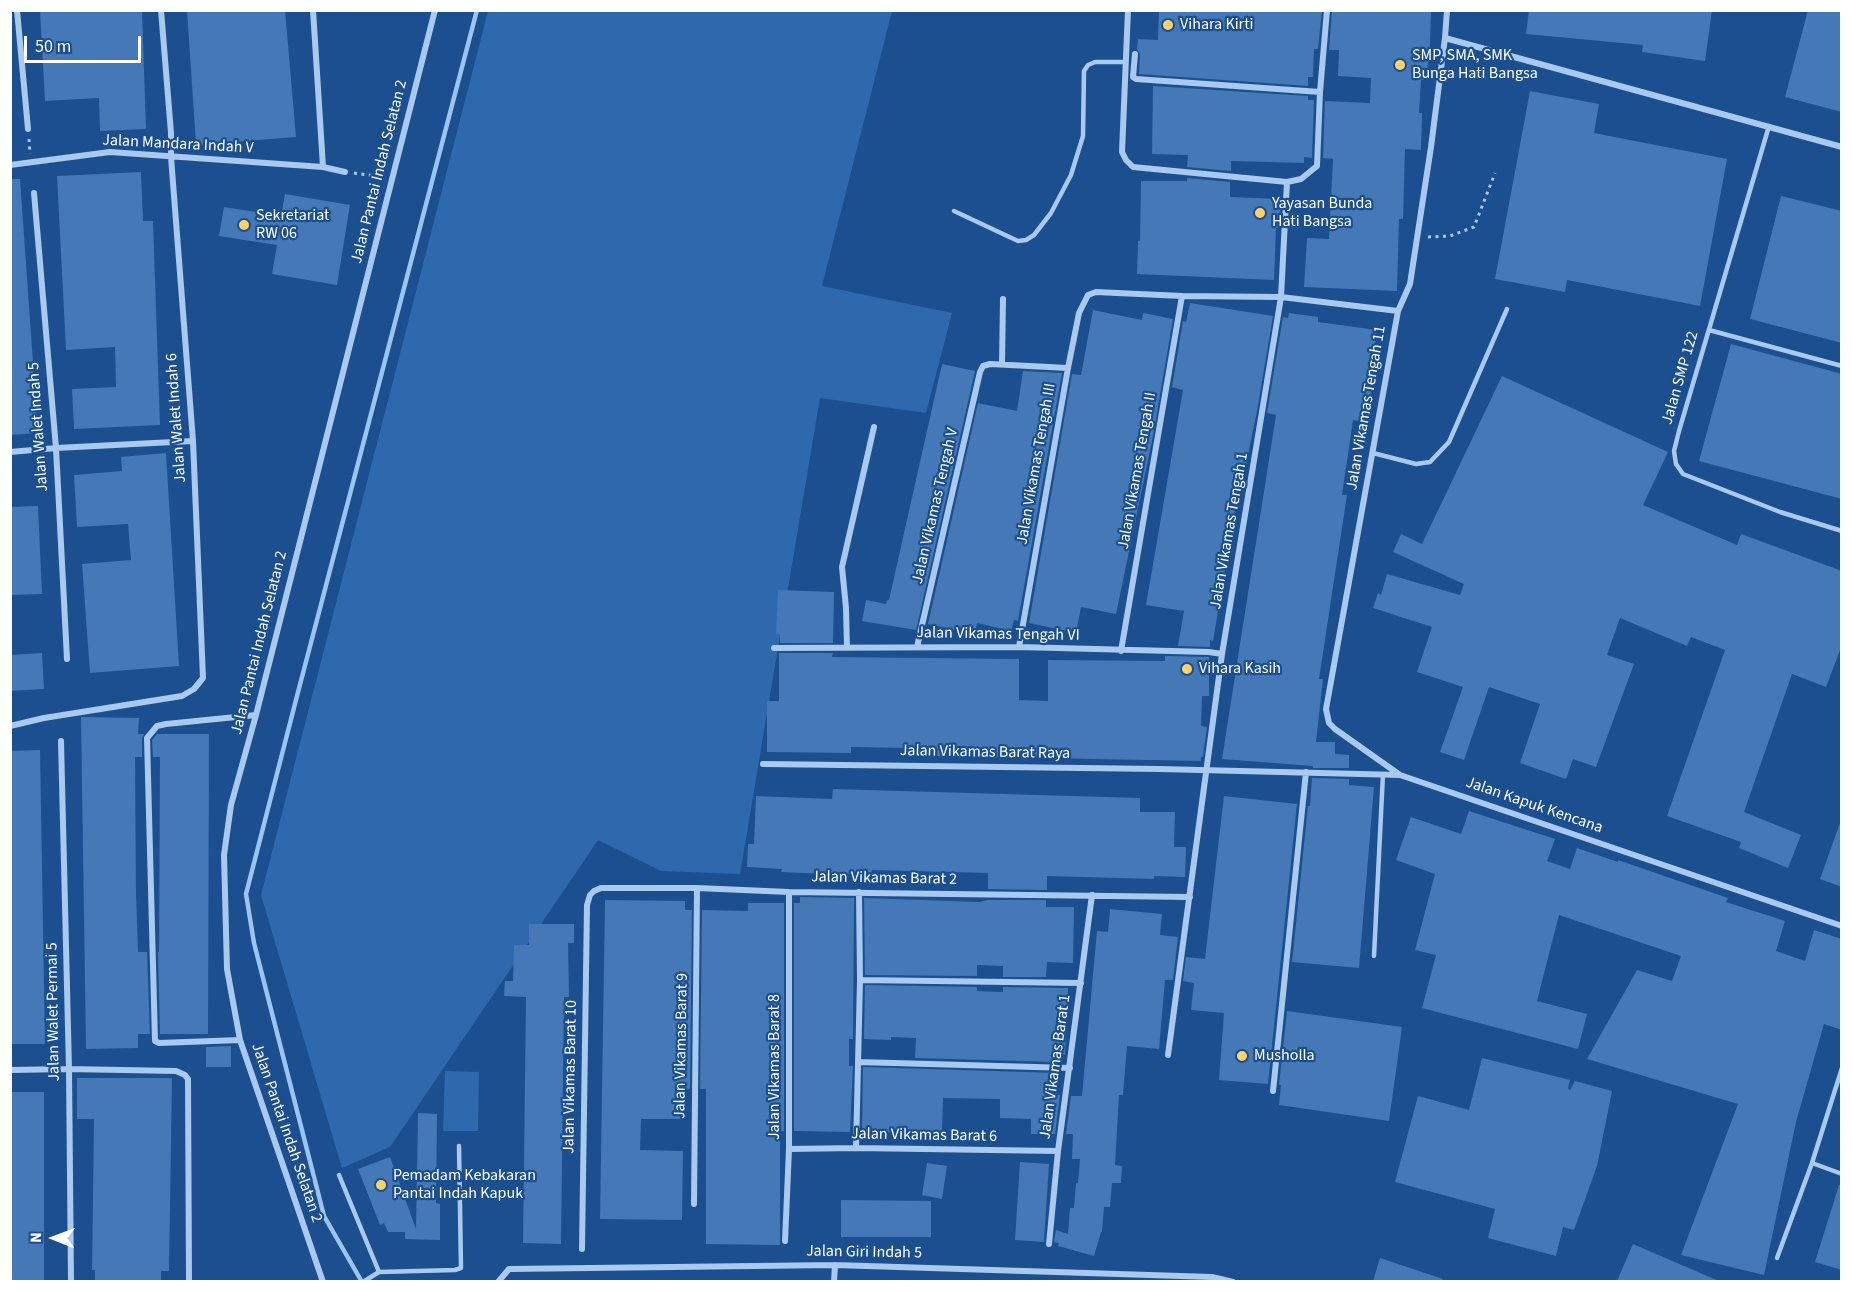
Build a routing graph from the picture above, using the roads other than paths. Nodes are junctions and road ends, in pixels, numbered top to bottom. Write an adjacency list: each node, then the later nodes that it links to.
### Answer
1 (17, 10): 13 (street)
2 (161, 10): 15 (street, Jalan Walet Indah 6)
3 (313, 10): 17 (street)
4 (435, 10): 44 (street, Jalan Pantai Indah Selatan 2)
5 (1128, 10): 10 (street)
6 (1327, 10): 11 (street)
7 (1447, 10): 8 (street, Jalan Vikamas Tengah 11)
8 (1445, 38): 12 (street); 26 (street, Jalan Vikamas Tengah 11)
9 (1135, 54): 11 (street)
10 (1126, 62): 19 (street); 21 (lane)
11 (1320, 92): 19 (street)
12 (1769, 126): 14 (street); 27 (lane, Jalan SMP 122)
13 (28, 129)
14 (1842, 147)
15 (171, 157): 16 (street, Jalan Mandara Indah V); 17 (street, Jalan Mandara Indah V); 32 (street, Jalan Walet Indah 6)
16 (10, 165)
17 (323, 167): 18 (street, Jalan Mandara Indah V)
18 (345, 172)
19 (1287, 182): 23 (street, Jalan Vikamas Tengah 1)
20 (34, 193): 33 (street, Jalan Walet Indah 5)
21 (954, 211)
22 (1182, 296): 23 (street); 30 (street, Jalan Vikamas Tengah III); 41 (street, Jalan Vikamas Tengah II)
23 (1281, 297): 26 (street); 42 (street, Jalan Vikamas Tengah 1)
24 (1003, 299): 28 (street)
25 (1506, 309): 35 (lane)
26 (1398, 311): 35 (street, Jalan Vikamas Tengah 11)
27 (1709, 330): 29 (lane); 36 (lane, Jalan SMP 122)
28 (1002, 364): 30 (street); 37 (street, Jalan Vikamas Tengah V)
29 (1842, 366)
30 (1068, 368): 39 (street, Jalan Vikamas Tengah III)
31 (874, 427): 38 (street)
32 (193, 441): 33 (street); 45 (street, Jalan Walet Indah 6)
33 (56, 448): 34 (street); 43 (street, Jalan Walet Indah 5)
34 (10, 452)
35 (1373, 453): 51 (street, Jalan Vikamas Tengah 11)
36 (1842, 531)
37 (917, 646): 38 (street, Jalan Vikamas Tengah VI); 39 (street, Jalan Vikamas Tengah VI)
38 (847, 647): 40 (street, Jalan Vikamas Tengah VI)
39 (1019, 647): 41 (street, Jalan Vikamas Tengah VI)
40 (774, 648)
41 (1121, 651): 42 (street, Jalan Vikamas Tengah VI)
42 (1222, 654): 48 (street, Jalan Vikamas Tengah 1)
43 (67, 659)
44 (256, 715): 62 (street, Jalan Pantai Indah Selatan 2); 62 (street)
45 (10, 726)
46 (61, 741): 67 (street, Jalan Walet Permai 5)
47 (763, 764): 48 (street, Jalan Vikamas Barat Raya)
48 (1207, 769): 49 (street, Jalan Kapuk Kencana); 56 (street)
49 (1306, 772): 50 (street, Jalan Kapuk Kencana); 69 (street)
50 (1383, 774): 51 (street, Jalan Kapuk Kencana); 59 (lane)
51 (1400, 775): 58 (street, Jalan Kapuk Kencana)
52 (697, 888): 53 (street, Jalan Vikamas Barat 2); 57 (street, Jalan Vikamas Barat 2); 77 (street, Jalan Vikamas Barat 9)
53 (789, 892): 54 (street, Jalan Vikamas Barat 2); 72 (street, Jalan Vikamas Barat 8)
54 (859, 892): 55 (street, Jalan Vikamas Barat 2); 60 (street)
55 (1092, 895): 56 (street, Jalan Vikamas Barat 2); 61 (street, Jalan Vikamas Barat 1)
56 (1190, 897): 63 (street)
57 (586, 906): 80 (street, Jalan Vikamas Barat 10)
58 (1842, 926)
59 (1374, 956)
60 (860, 980): 61 (street); 64 (street)
61 (1081, 983): 65 (street, Jalan Vikamas Barat 1)
62 (240, 1040): 86 (street, Jalan Pantai Indah Selatan 2)
63 (1168, 1054)
64 (858, 1062): 65 (street); 71 (street)
65 (1070, 1068): 73 (street, Jalan Vikamas Barat 1)
66 (1842, 1068): 74 (lane)
67 (69, 1069): 68 (street); 84 (street, Jalan Walet Permai 5); 85 (street)
68 (10, 1070)
69 (1273, 1091)
70 (459, 1146): 83 (lane)
71 (856, 1148): 72 (street, Jalan Vikamas Barat 6); 73 (street, Jalan Vikamas Barat 6)
72 (789, 1149): 78 (street, Jalan Vikamas Barat 8)
73 (1058, 1151): 79 (street, Jalan Vikamas Barat 1)
74 (1812, 1163): 75 (lane); 81 (lane)
75 (1842, 1174)
76 (339, 1175): 83 (lane)
77 (694, 1204)
78 (785, 1241)
79 (1049, 1244)
80 (582, 1250)
81 (1777, 1258)
82 (835, 1264): 88 (street, Jalan Giri Indah 5); 89 (street); 90 (street, Jalan Giri Indah 5)
83 (379, 1272): 87 (lane)
84 (71, 1281)
85 (189, 1281)
86 (323, 1281)
87 (363, 1281)
88 (498, 1281)
89 (834, 1281)
90 (1233, 1281)

